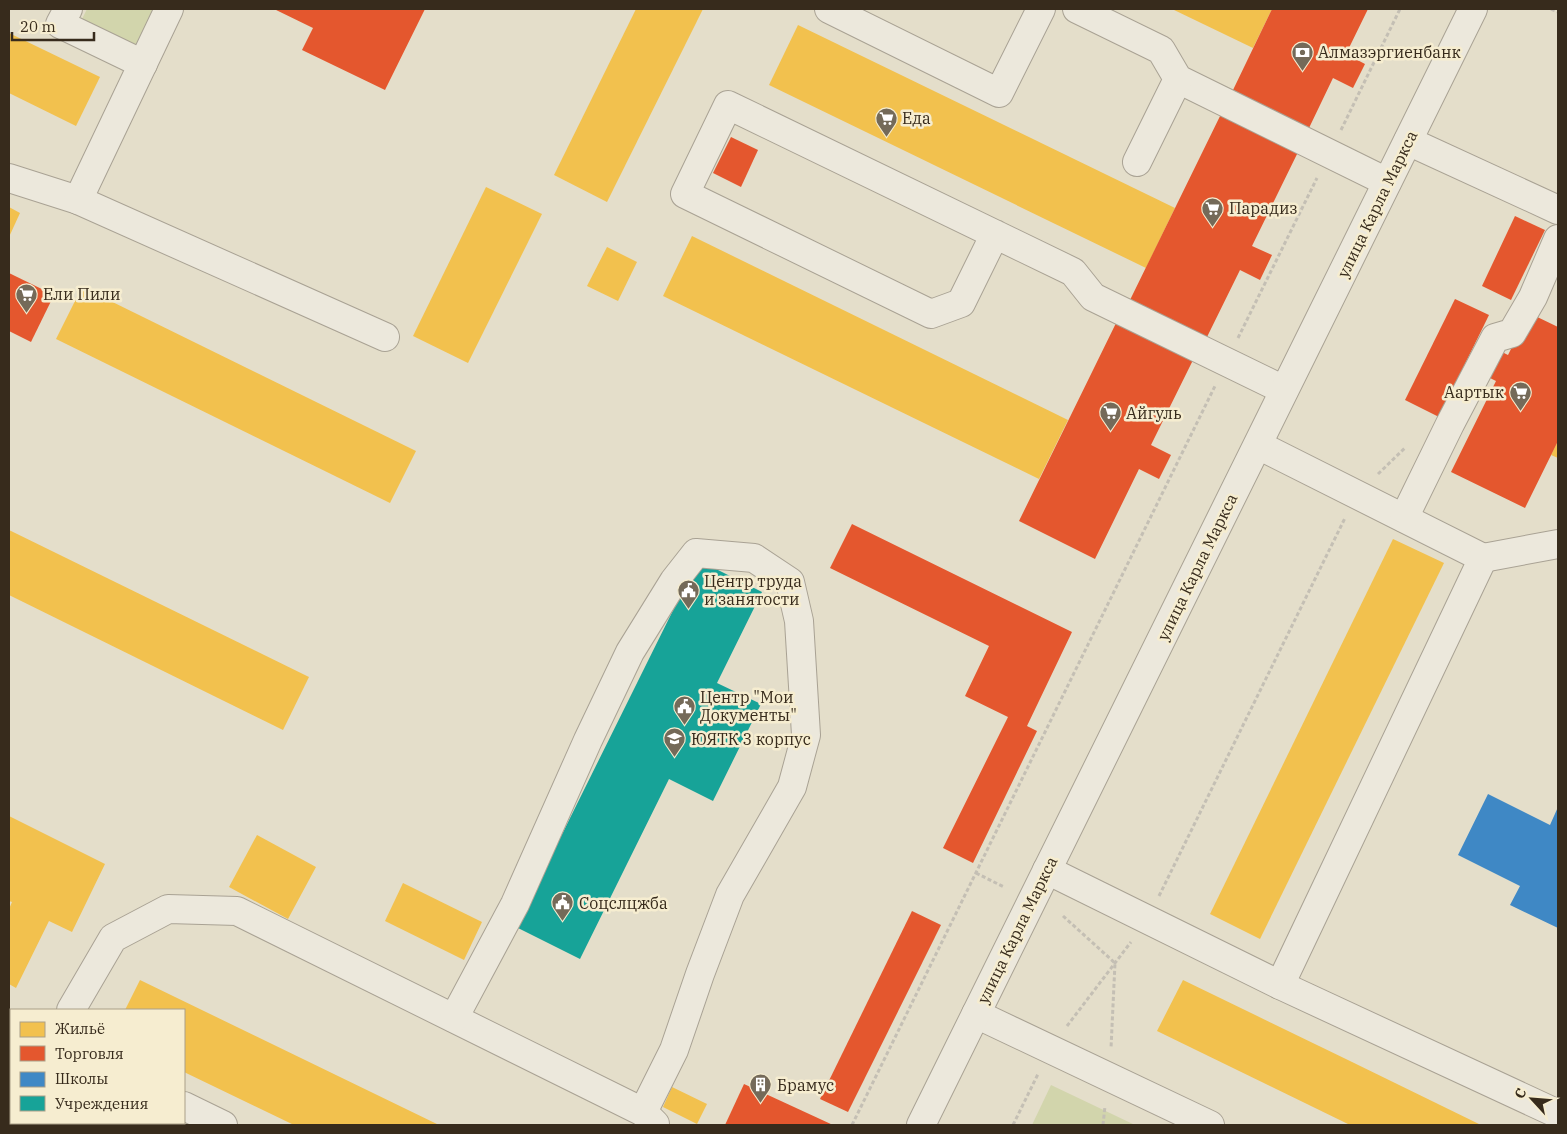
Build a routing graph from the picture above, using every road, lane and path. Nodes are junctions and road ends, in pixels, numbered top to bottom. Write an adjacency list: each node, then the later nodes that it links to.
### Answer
1 (68, 9): 10 (street)
2 (170, 9): 10 (street)
3 (828, 9): 4 (street)
4 (1041, 9)
5 (1077, 9): 11 (street)
6 (1400, 9): 13 (path)
7 (1473, 9): 12 (street, улица Карла Маркса)
8 (1551, 9): 9 (path)
9 (1558, 12)
10 (143, 64): 17 (street)
11 (1178, 79): 13 (street); 14 (street)
12 (1408, 141): 16 (street, улица Карла Маркса); 18 (street)
13 (1330, 153): 16 (street); 22 (path)
14 (1137, 162)
15 (9, 178): 17 (street)
16 (1387, 182): 23 (street, улица Карла Маркса)
17 (78, 200): 21 (street)
18 (1558, 210)
19 (995, 234): 19 (street); 22 (street)
20 (1558, 239): 27 (street)
21 (385, 337)
22 (1227, 362): 23 (street); 31 (path)
23 (1284, 390): 25 (street, улица Карла Маркса)
24 (1412, 442): 26 (path)
25 (1258, 445): 26 (street); 30 (street, улица Карла Маркса)
26 (1356, 494): 27 (street); 34 (path)
27 (1404, 518): 29 (street)
28 (1558, 544): 29 (street)
29 (1483, 558): 36 (street)
30 (1047, 870): 34 (street); 38 (street, улица Карла Маркса)
31 (976, 873): 32 (path); 46 (path)
32 (1004, 887)
33 (1063, 916): 35 (path)
34 (1148, 920): 35 (path); 36 (street)
35 (1115, 963): 40 (path); 41 (path)
36 (1280, 985): 43 (street)
37 (72, 1009): 39 (street)
38 (976, 1014): 40 (street); 47 (street, улица Карла Маркса)
39 (454, 1018): 44 (street); 44 (street)
40 (1050, 1049): 41 (street); 48 (path)
41 (1109, 1077): 49 (street)
42 (185, 1106): 45 (street)
43 (1558, 1114)
44 (649, 1119)
45 (224, 1125)
46 (852, 1125)
47 (921, 1125)
48 (1013, 1125)
49 (1210, 1125)

